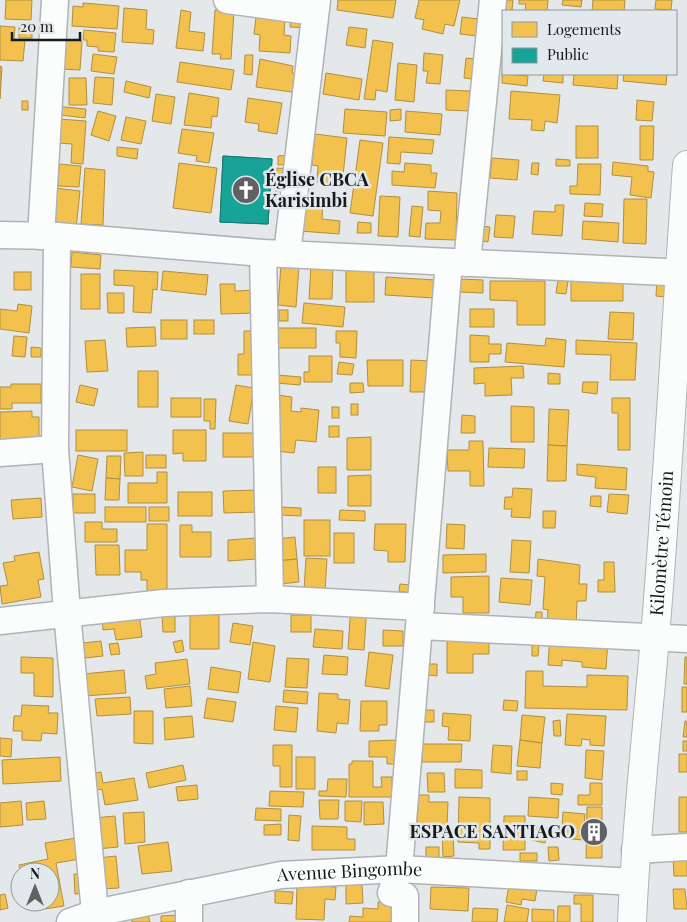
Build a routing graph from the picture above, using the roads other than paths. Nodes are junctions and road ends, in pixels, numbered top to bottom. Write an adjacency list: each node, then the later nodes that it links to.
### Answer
1 (55, 0): 7 (street)
2 (227, 0): 4 (street)
3 (493, 0): 9 (street)
4 (316, 6): 8 (street)
5 (687, 165): 10 (main road, Kilomètre Témoin)
6 (0, 235): 7 (street)
7 (49, 236): 8 (street); 12 (street)
8 (275, 253): 9 (street); 14 (street)
9 (458, 262): 10 (street); 16 (street)
10 (683, 272): 11 (main road, Kilomètre Témoin)
11 (679, 427): 18 (main road, Kilomètre Témoin)
12 (55, 449): 13 (street); 15 (street)
13 (0, 453)
14 (270, 599): 15 (street); 16 (street)
15 (67, 612): 17 (street); 25 (street)
16 (420, 616): 18 (street); 22 (street)
17 (0, 621)
18 (655, 637): 19 (street); 21 (main road, Kilomètre Témoin)
19 (687, 639)
20 (687, 848): 21 (street)
21 (635, 850): 23 (main road, Kilomètre Témoin)
22 (399, 869): 23 (street, Avenue Bingombe); 24 (street, Avenue Bingombe); 28 (street)
23 (634, 882): 29 (main road, Kilomètre Témoin)
24 (189, 893): 25 (street, Avenue Bingombe); 27 (street)
25 (95, 913): 26 (street, Avenue Bingombe)
26 (70, 922)
27 (189, 922)
28 (405, 922)
29 (632, 922)

